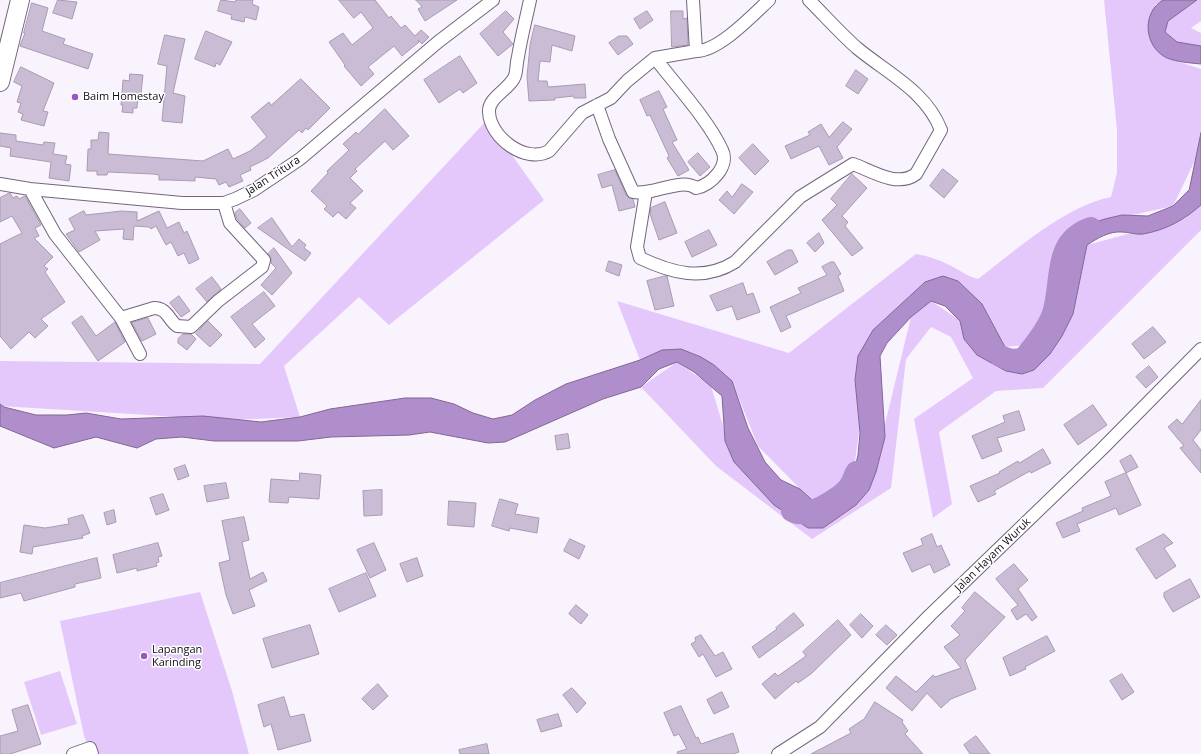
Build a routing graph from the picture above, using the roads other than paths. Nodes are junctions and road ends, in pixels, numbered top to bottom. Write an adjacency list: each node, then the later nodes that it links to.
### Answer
1 (20, 0): 9 (highway)
2 (493, 0): 14 (street, Jalan Tritura)
3 (530, 0): 10 (street)
4 (693, 0): 7 (street)
5 (769, 0): 7 (street)
6 (809, 0): 13 (street)
7 (696, 51): 8 (street)
8 (655, 58): 10 (street); 13 (street)
9 (0, 82)
10 (597, 105): 13 (street)
11 (0, 184): 12 (street, Jalan Tritura)
12 (30, 189): 14 (street, Jalan Tritura); 15 (street)
13 (646, 192)
14 (224, 203): 15 (street)
15 (121, 318): 17 (street)
16 (1201, 349): 20 (street, Jalan Hayam Wuruk)
17 (140, 354)
18 (73, 754): 19 (street)
19 (92, 754)
20 (778, 754)

